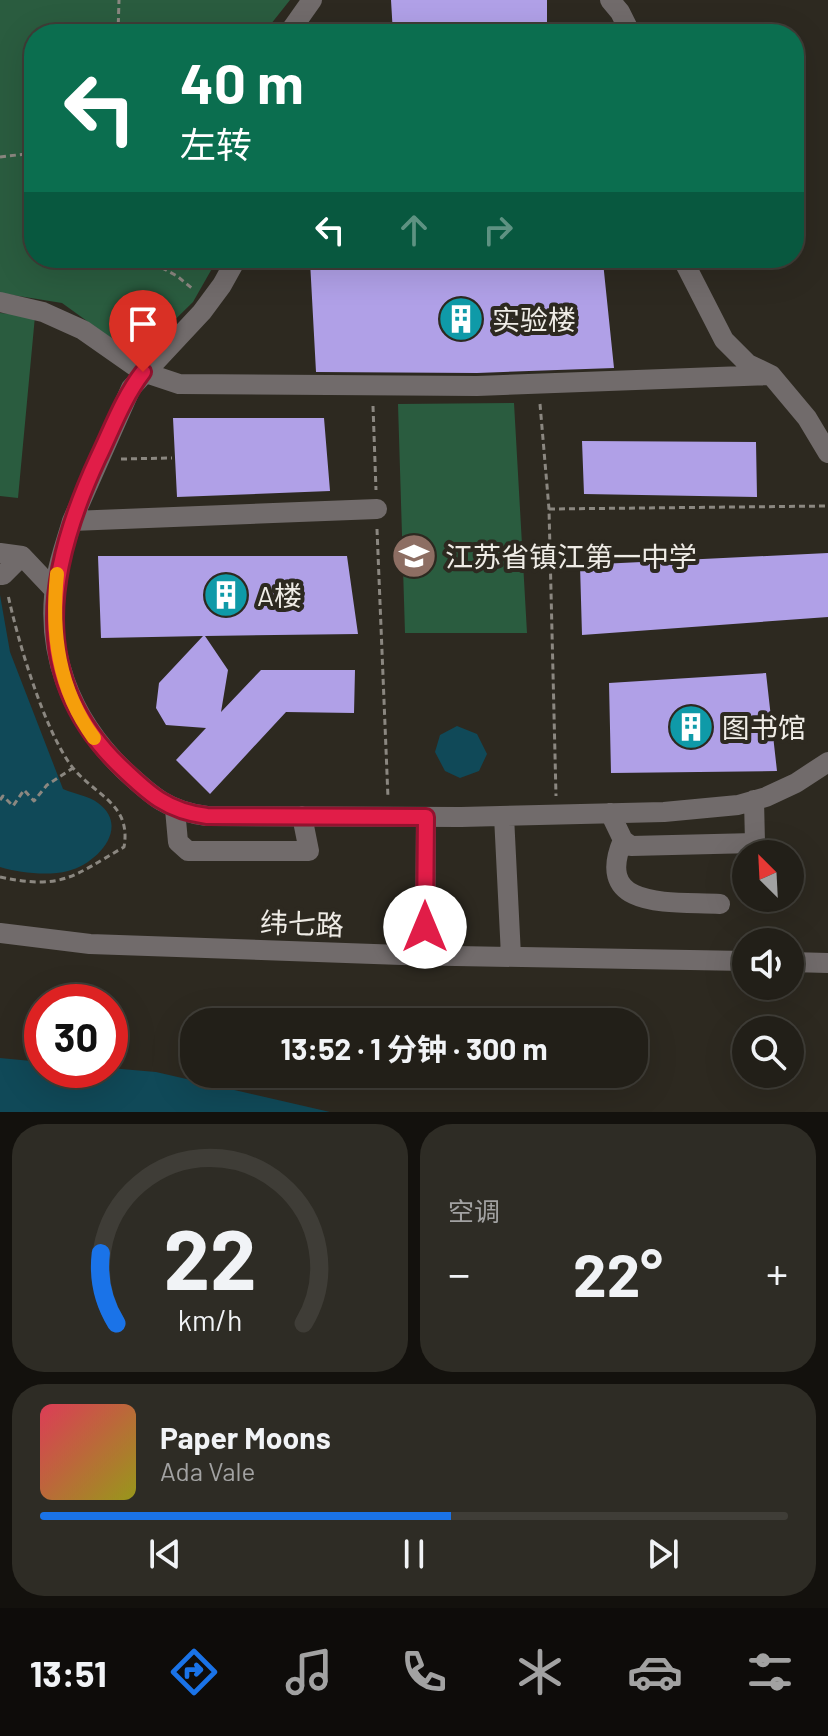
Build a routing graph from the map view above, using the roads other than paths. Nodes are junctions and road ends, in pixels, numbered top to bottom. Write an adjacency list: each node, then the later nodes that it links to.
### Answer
1 (312, 0): 3 (street)
2 (610, 0): 4 (street)
3 (295, 24)
4 (626, 24)
5 (231, 268): 8 (street)
6 (687, 268): 9 (street)
7 (0, 302): 8 (street)
8 (143, 372): 9 (street); 12 (street)
9 (771, 375): 10 (street)
10 (828, 453)
11 (377, 509): 12 (street)
12 (72, 521): 16 (street)
13 (0, 553): 14 (street)
14 (22, 556): 15 (street); 16 (street)
15 (2, 575)
16 (56, 592): 19 (street)
17 (828, 762): 18 (street)
18 (754, 800): 20 (street); 24 (street)
19 (175, 809): 21 (street); 21 (street)
20 (610, 813): 22 (street); 24 (street)
21 (302, 816): 23 (street)
22 (504, 816): 23 (street); 28 (street)
23 (426, 817): 27 (street)
24 (623, 840): 25 (street)
25 (720, 904)
26 (0, 933): 27 (street, 纬七路)
27 (425, 955): 28 (street, 纬七路)
28 (511, 956): 29 (street, 纬七路)
29 (732, 961)
30 (804, 962): 31 (street)
31 (828, 963)

